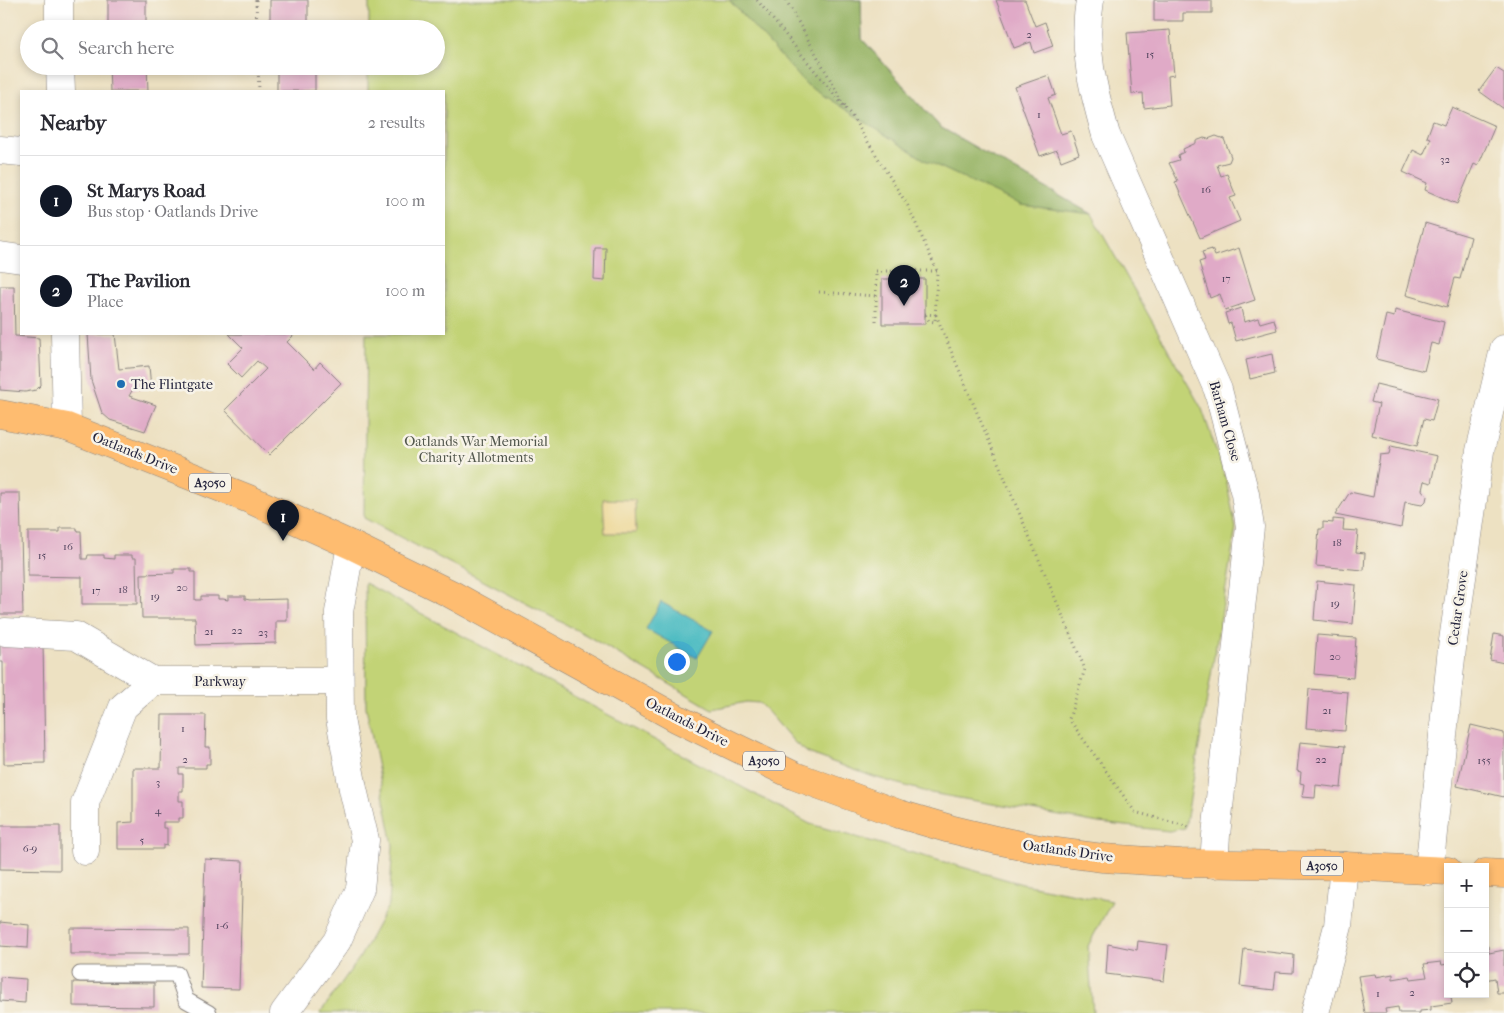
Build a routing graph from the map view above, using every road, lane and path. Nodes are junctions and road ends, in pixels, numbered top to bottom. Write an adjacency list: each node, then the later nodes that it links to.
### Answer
1 (59, 0): 6 (street)
2 (256, 0): 7 (path)
3 (758, 0): 12 (path)
4 (786, 0): 12 (path)
5 (1088, 3): 29 (street, Barham Close)
6 (60, 20)
7 (257, 20)
8 (60, 75): 10 (street)
9 (258, 75): 11 (path)
10 (60, 90)
11 (259, 90)
12 (850, 115): 17 (path)
13 (0, 150): 14 (street)
14 (20, 152)
15 (0, 256): 16 (street)
16 (20, 259)
17 (937, 271): 19 (path); 29 (path)
18 (819, 292): 19 (path)
19 (876, 296): 20 (path)
20 (876, 321)
21 (65, 335): 24 (street)
22 (1504, 349): 33 (street, Cedar Grove)
23 (0, 414): 24 (main road, Oatlands Drive / A3050)
24 (67, 427): 25 (main road, Oatlands Drive / A3050)
25 (351, 545): 28 (street); 31 (main road, Oatlands Drive / A3050)
26 (6, 632): 27 (street)
27 (153, 681): 28 (street, Parkway); 30 (street)
28 (339, 681): 38 (street)
29 (1216, 835): 31 (street, Barham Close)
30 (85, 851)
31 (1214, 864): 32 (main road, Oatlands Drive / A3050)
32 (1344, 866): 33 (main road, Oatlands Drive / A3050); 39 (street)
33 (1439, 871)
34 (1489, 873): 35 (main road)
35 (1504, 874)
36 (80, 974): 37 (lane)
37 (209, 1013)
38 (284, 1013)
39 (1315, 1013)

